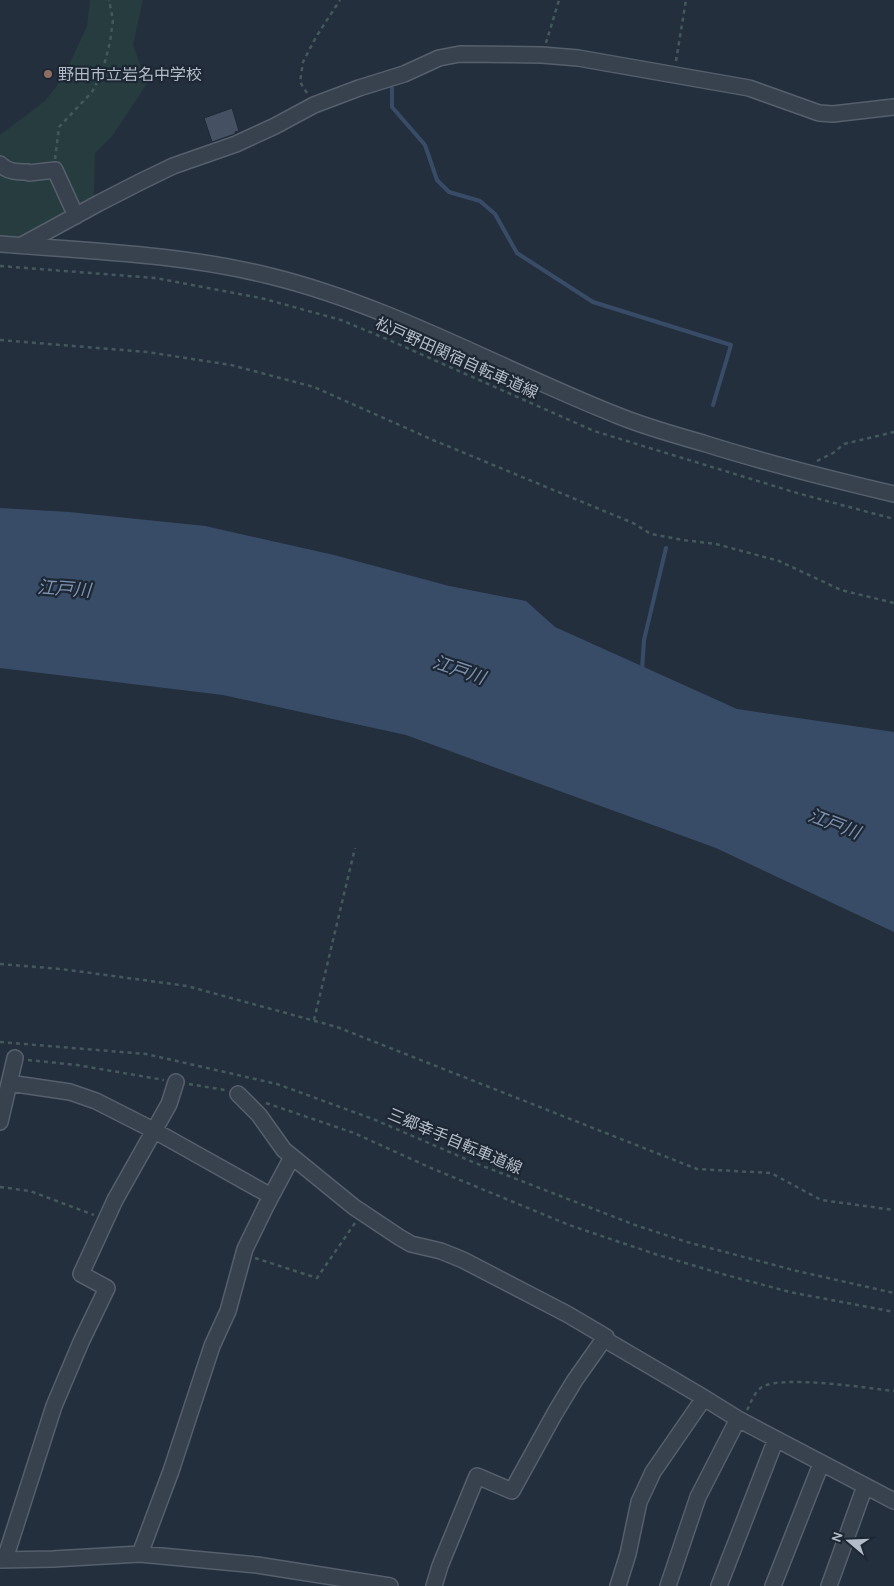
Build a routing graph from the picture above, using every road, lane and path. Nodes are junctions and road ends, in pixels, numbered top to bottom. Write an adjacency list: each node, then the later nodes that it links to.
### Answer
1 (109, 0): 10 (path)
2 (340, 0): 7 (path)
3 (558, 0): 5 (path)
4 (686, 0): 6 (path)
5 (542, 54): 6 (street); 7 (street)
6 (673, 75): 8 (street)
7 (314, 105): 11 (street)
8 (894, 107)
9 (0, 164): 11 (street)
10 (54, 165)
11 (76, 216): 13 (street)
12 (0, 244): 13 (street)
13 (22, 245): 17 (street)
14 (0, 266): 19 (path, 松戸野田関宿自転車道線)
15 (0, 340): 20 (path)
16 (894, 432): 17 (path)
17 (795, 470): 18 (street)
18 (894, 494)
19 (894, 519)
20 (894, 603)
21 (355, 848): 23 (path)
22 (0, 964): 23 (path)
23 (314, 1020): 35 (path)
24 (0, 1042): 39 (path, 三郷幸手自転車道線)
25 (15, 1058): 26 (path); 27 (street)
26 (176, 1082): 28 (path); 31 (street)
27 (9, 1083): 30 (street); 31 (street)
28 (238, 1094): 32 (street)
29 (264, 1102): 40 (path)
30 (0, 1122)
31 (155, 1131): 34 (street); 37 (street)
32 (292, 1157): 34 (street); 36 (street)
33 (0, 1187): 37 (path)
34 (271, 1196): 38 (street)
35 (894, 1210)
36 (362, 1212): 38 (path); 41 (street)
37 (106, 1219): 50 (street)
38 (244, 1254): 49 (street)
39 (894, 1293)
40 (894, 1312)
41 (604, 1339): 43 (street); 52 (street)
42 (894, 1391): 44 (path)
43 (704, 1398): 44 (street); 53 (street)
44 (740, 1420): 45 (street); 54 (street)
45 (776, 1439): 46 (street); 55 (street)
46 (821, 1464): 47 (street); 56 (street)
47 (865, 1486): 48 (street); 57 (street)
48 (894, 1501)
49 (140, 1554): 50 (street); 51 (street)
50 (2, 1559)
51 (390, 1586)
52 (434, 1586)
53 (618, 1586)
54 (668, 1586)
55 (719, 1586)
56 (773, 1586)
57 (829, 1586)

